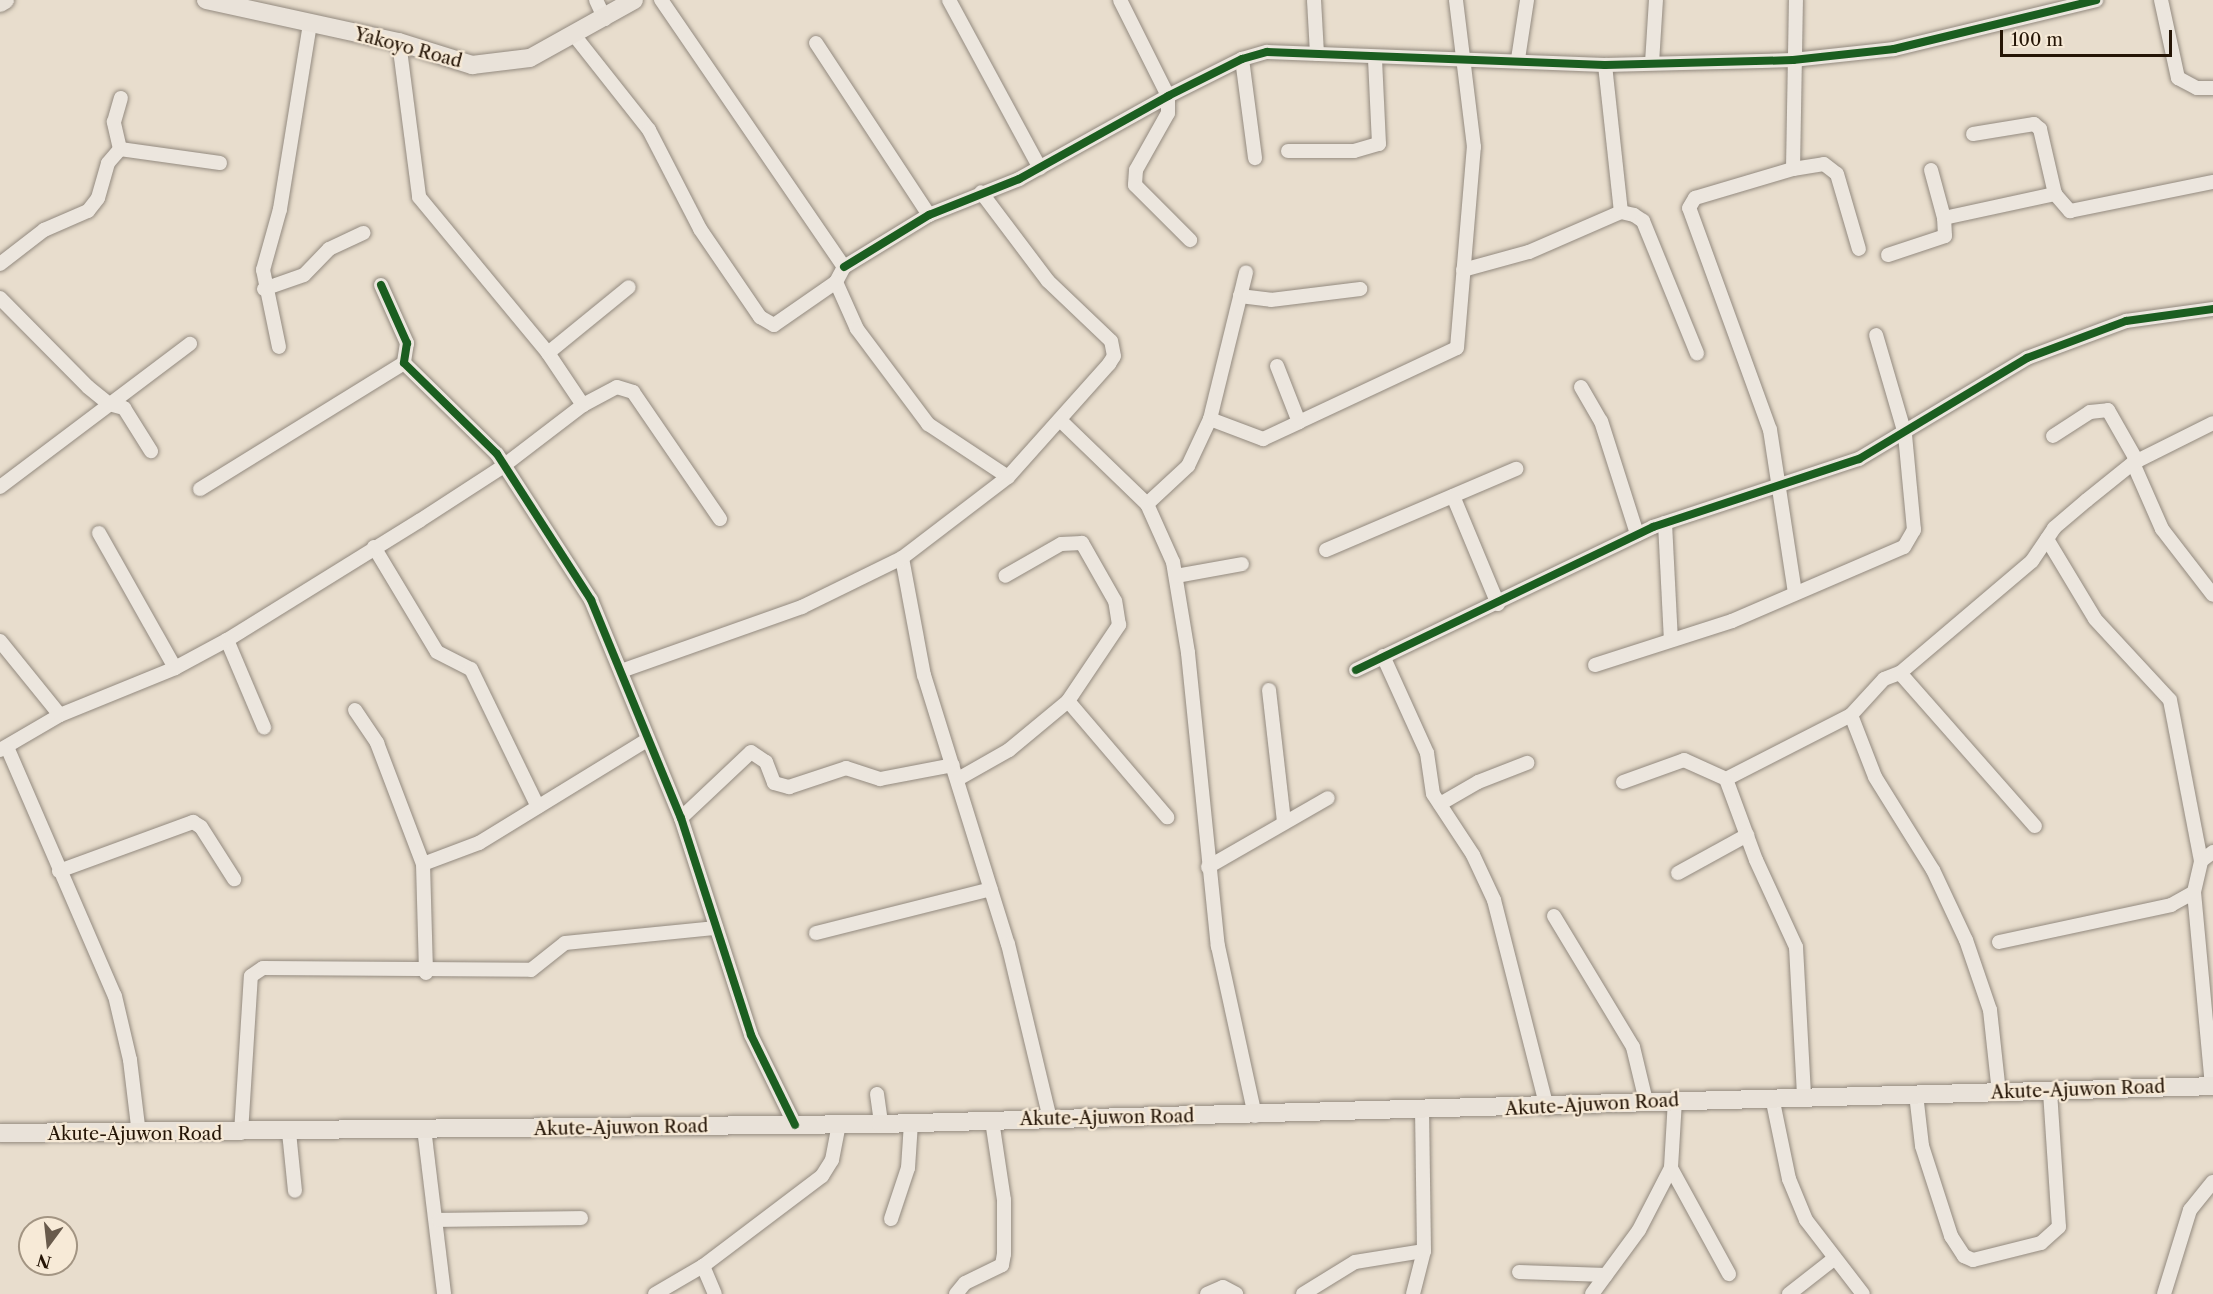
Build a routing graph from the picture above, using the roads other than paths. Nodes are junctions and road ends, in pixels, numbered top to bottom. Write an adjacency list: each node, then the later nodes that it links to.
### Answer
1 (5, 0): 15 (main road)
2 (206, 0): 17 (main road, Yakoyo Road)
3 (596, 0): 16 (street)
4 (634, 0): 16 (main road, Yakoyo Road)
5 (661, 0): 51 (street)
6 (949, 0): 37 (street)
7 (1120, 0): 30 (street)
8 (1314, 0): 21 (street)
9 (1456, 0): 22 (street)
10 (1527, 0): 24 (street)
11 (1656, 0): 27 (street)
12 (1796, 0): 26 (street)
13 (2096, 0): 26 (street)
14 (2161, 0): 29 (street)
15 (0, 3)
16 (605, 19): 18 (main road, Yakoyo Road)
17 (310, 24): 19 (main road, Yakoyo Road); 57 (street)
18 (574, 35): 19 (main road, Yakoyo Road); 54 (street)
19 (399, 42): 66 (street)
20 (816, 43): 44 (street)
21 (1317, 54): 23 (street); 25 (street)
22 (1460, 57): 24 (street); 25 (street); 52 (street)
23 (1242, 59): 30 (street); 35 (street)
24 (1518, 59): 28 (street)
25 (1375, 60): 34 (street)
26 (1793, 60): 27 (street); 38 (street)
27 (1652, 63): 28 (street)
28 (1605, 65): 43 (street)
29 (2213, 88)
30 (1168, 96): 37 (street); 47 (street)
31 (122, 99): 33 (street)
32 (1973, 134): 42 (street)
33 (120, 149): 36 (street); 50 (street)
34 (1288, 151)
35 (1255, 158)
36 (220, 163)
37 (1040, 168): 41 (street)
38 (1793, 169): 48 (street); 83 (street)
39 (1931, 170): 45 (street)
40 (2213, 182): 42 (street)
41 (981, 192): 44 (street); 73 (street)
42 (2055, 194): 45 (street)
43 (1621, 212): 52 (street); 65 (street)
44 (928, 215): 51 (street)
45 (1944, 218): 49 (street)
46 (363, 234): 57 (street)
47 (1191, 240)
48 (1859, 249)
49 (1888, 255)
50 (0, 264)
51 (844, 267): 54 (street)
52 (1463, 270): 74 (street)
53 (1246, 272): 59 (street)
54 (836, 282): 82 (street)
55 (381, 285): 67 (street)
56 (629, 287): 66 (street)
57 (264, 289): 64 (street)
58 (1360, 289): 59 (street)
59 (1240, 296): 72 (street)
60 (0, 298): 70 (street)
61 (2213, 309): 76 (street)
62 (1876, 335): 76 (street)
63 (190, 344): 70 (street)
64 (279, 347)
65 (1697, 352)
66 (548, 353): 71 (street)
67 (404, 363): 80 (street); 85 (street)
68 (1277, 366): 74 (street)
69 (1581, 387): 91 (street)
70 (109, 404): 78 (street); 84 (street)
71 (583, 405): 80 (street); 88 (street)
72 (1209, 419): 74 (street); 87 (street)
73 (1061, 421): 82 (street); 87 (street)
74 (1299, 422)
75 (2213, 423): 79 (street)
76 (1905, 434): 83 (street); 99 (street)
77 (2053, 436): 79 (street)
78 (151, 451)
79 (2135, 462): 92 (street); 100 (street)
80 (502, 467): 93 (street); 109 (street)
81 (1516, 469): 86 (street)
82 (1008, 477): 95 (street)
83 (1781, 486): 89 (street); 99 (street)
84 (0, 487)
85 (200, 489)
86 (1453, 496): 94 (street); 101 (street)
87 (1147, 504): 98 (street)
88 (720, 519)
89 (1665, 523): 91 (street); 103 (street)
90 (99, 532): 107 (street)
91 (1637, 534): 101 (street)
92 (2047, 538): 110 (street); 133 (street)
93 (374, 547): 102 (street); 126 (street)
94 (1326, 550)
95 (902, 558): 109 (street); 120 (street)
96 (1242, 564): 98 (street)
97 (1005, 576): 112 (street)
98 (1176, 576): 135 (street)
99 (1795, 593): 103 (street)
100 (2213, 595)
101 (1498, 604): 105 (street)
102 (227, 640): 107 (street); 116 (street)
103 (1671, 640): 106 (street)
104 (0, 641): 114 (street)
105 (1383, 656): 108 (street); 125 (street)
106 (1595, 665)
107 (175, 668): 114 (street)
108 (1356, 670)
109 (621, 671): 117 (street)
110 (1900, 673): 115 (street); 130 (street)
111 (1269, 690): 129 (street)
112 (1068, 701): 121 (street); 127 (street)
113 (355, 710): 134 (street)
114 (60, 715): 118 (street)
115 (1851, 715): 122 (street); 148 (street)
116 (264, 728)
117 (647, 740): 126 (street); 128 (street)
118 (3, 748): 136 (street)
119 (1527, 763): 125 (street)
120 (953, 765): 121 (street); 128 (street)
121 (958, 778): 139 (street)
122 (1726, 779): 123 (street); 131 (street)
123 (1623, 782)
124 (1328, 798): 129 (street)
125 (1440, 804): 155 (street)
126 (538, 807): 134 (street)
127 (1167, 817)
128 (681, 818): 142 (street)
129 (1284, 822): 135 (street)
130 (2035, 826)
131 (1747, 835): 137 (street); 151 (street)
132 (2213, 852): 133 (street)
133 (2201, 861): 140 (street)
134 (423, 864): 145 (street)
135 (1208, 867): 157 (street)
136 (59, 871): 138 (street); 168 (street)
137 (1677, 873)
138 (234, 879)
139 (990, 889): 143 (street); 158 (street)
140 (2194, 892): 144 (street); 146 (street)
141 (1554, 916): 154 (street)
142 (716, 928): 145 (street); 163 (street)
143 (816, 933)
144 (2000, 942)
145 (426, 973): 167 (street)
146 (2212, 1086): 147 (main road, Akute-Ajuwon Road)
147 (2050, 1092): 148 (main road, Akute-Ajuwon Road); 150 (street)
148 (1998, 1093): 150 (main road, Akute-Ajuwon Road)
149 (877, 1094): 162 (street)
150 (1916, 1094): 151 (main road, Akute-Ajuwon Road)
151 (1804, 1096): 152 (main road, Akute-Ajuwon Road)
152 (1772, 1097): 153 (main road, Akute-Ajuwon Road); 176 (street)
153 (1675, 1100): 154 (main road, Akute-Ajuwon Road); 169 (street)
154 (1646, 1101): 155 (main road, Akute-Ajuwon Road)
155 (1547, 1108): 156 (main road, Akute-Ajuwon Road)
156 (1422, 1110): 157 (main road, Akute-Ajuwon Road); 175 (street)
157 (1256, 1116): 158 (main road, Akute-Ajuwon Road)
158 (1050, 1119): 159 (main road, Akute-Ajuwon Road)
159 (992, 1121): 160 (main road, Akute-Ajuwon Road); 184 (street)
160 (911, 1123): 162 (main road, Akute-Ajuwon Road); 173 (street)
161 (839, 1124): 162 (main road, Akute-Ajuwon Road); 163 (main road, Akute-Ajuwon Road); 177 (street)
162 (881, 1124)
163 (795, 1125): 164 (main road, Akute-Ajuwon Road)
164 (424, 1128): 165 (main road, Akute-Ajuwon Road); 174 (street)
165 (289, 1132): 167 (main road, Akute-Ajuwon Road); 171 (street)
166 (0, 1133): 168 (main road, Akute-Ajuwon Road)
167 (241, 1133): 168 (main road, Akute-Ajuwon Road)
168 (139, 1134)
169 (1671, 1168): 179 (street); 180 (street)
170 (2213, 1182): 192 (street)
171 (295, 1191)
172 (581, 1218): 174 (street)
173 (891, 1219)
174 (439, 1220): 181 (street)
175 (1424, 1251): 187 (street); 188 (street)
176 (1835, 1258): 190 (street); 191 (street)
177 (703, 1266): 182 (street); 183 (street)
178 (1519, 1272): 180 (street)
179 (1729, 1274)
180 (1606, 1275): 189 (street)
181 (444, 1294)
182 (655, 1294)
183 (716, 1294)
184 (956, 1294)
185 (1207, 1294): 186 (street)
186 (1236, 1294)
187 (1303, 1294)
188 (1413, 1294)
189 (1592, 1294)
190 (1788, 1294)
191 (1863, 1294)
192 (2164, 1294)

